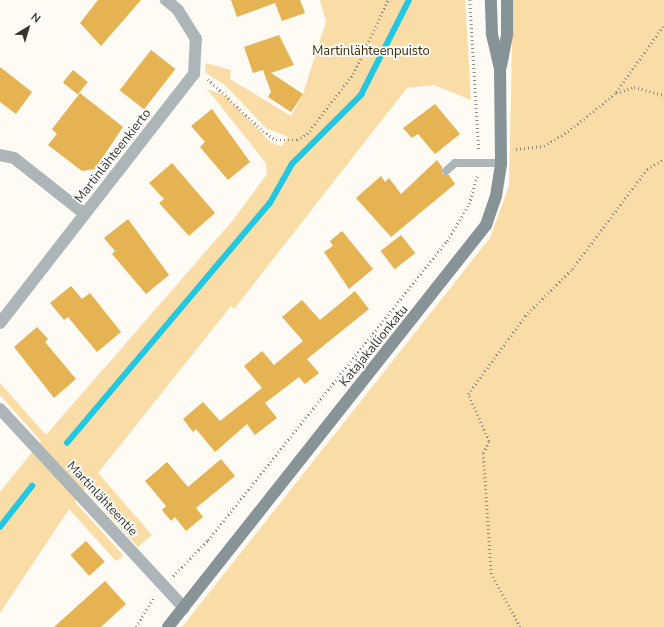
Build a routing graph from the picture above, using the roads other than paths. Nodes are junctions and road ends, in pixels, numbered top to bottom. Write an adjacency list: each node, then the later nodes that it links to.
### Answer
1 (166, 0): 8 (street, Martinlähteenkierto)
2 (491, 0): 4 (street, Katajakallionkatu)
3 (507, 0): 4 (street, Katajakallionkatu)
4 (500, 69): 6 (street, Katajakallionkatu)
5 (0, 155): 8 (street)
6 (501, 157): 7 (lane); 11 (street, Katajakallionkatu)
7 (446, 171)
8 (85, 214): 9 (street, Martinlähteenkierto)
9 (0, 323)
10 (0, 409): 11 (street, Martinlähteentie)
11 (184, 608): 12 (street, Katajakallionkatu)
12 (168, 627)

